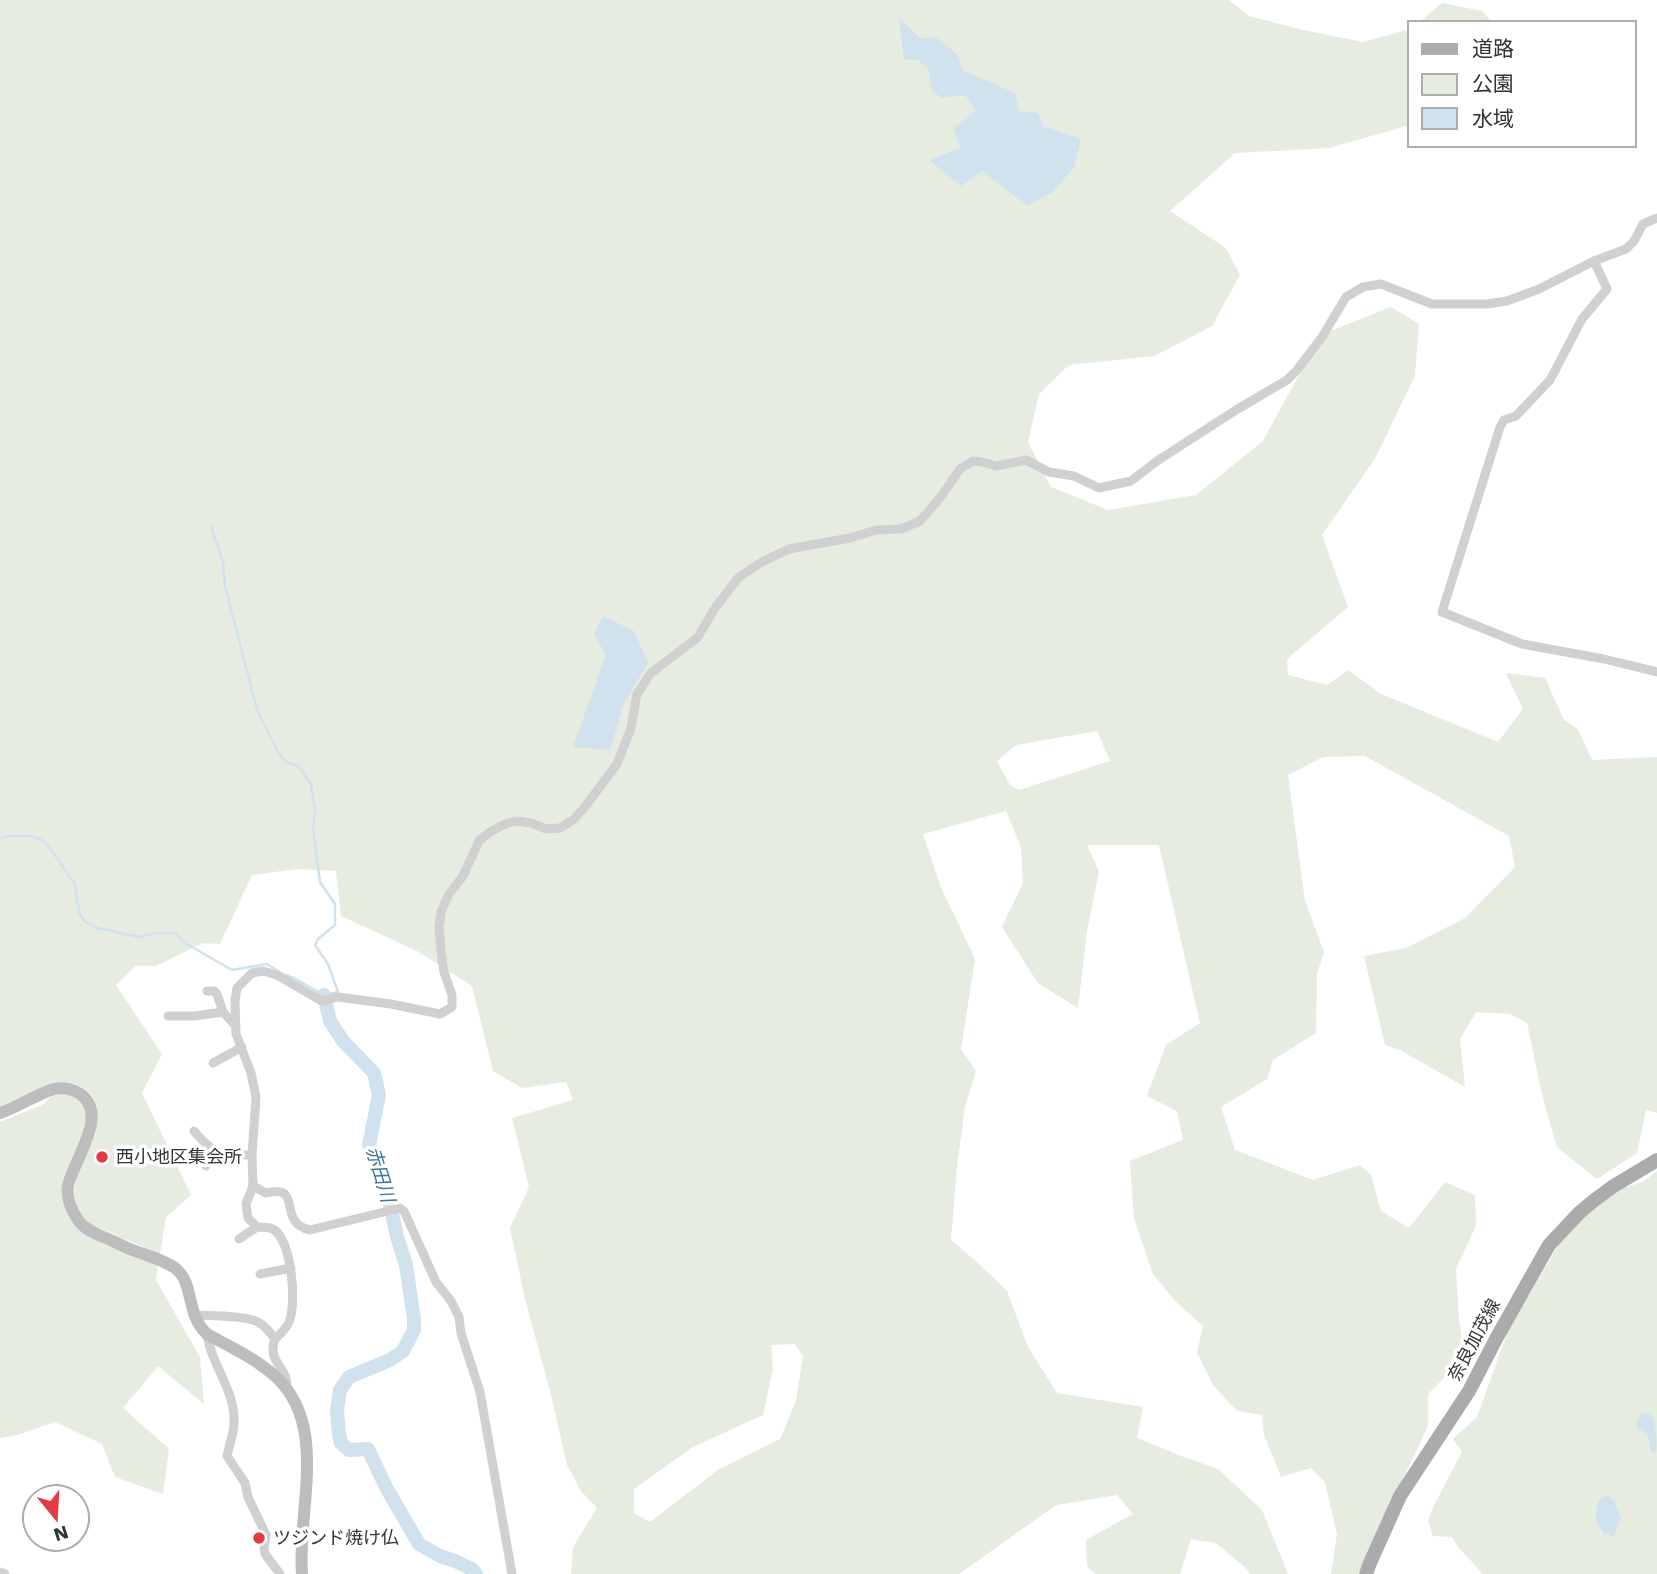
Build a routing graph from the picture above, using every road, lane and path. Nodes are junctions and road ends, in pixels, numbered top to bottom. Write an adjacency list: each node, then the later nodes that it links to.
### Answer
1 (1657, 218): 2 (street)
2 (1594, 261): 3 (street); 7 (street)
3 (1657, 672)
4 (207, 991): 5 (street)
5 (223, 1012): 6 (street); 7 (street)
6 (168, 1016)
7 (235, 1025): 8 (street)
8 (242, 1047): 9 (street); 13 (street)
9 (213, 1063)
10 (0, 1113): 21 (main road)
11 (194, 1131): 12 (street)
12 (214, 1150): 13 (street); 15 (street)
13 (252, 1155): 16 (street)
14 (1657, 1160): 28 (main road, 奈良加茂線)
15 (206, 1166)
16 (253, 1185): 17 (street); 27 (street)
17 (257, 1227): 18 (street); 19 (street)
18 (239, 1239)
19 (291, 1268): 20 (street); 23 (street)
20 (260, 1275)
21 (194, 1315): 22 (main road); 23 (street)
22 (207, 1334): 24 (main road); 25 (street)
23 (275, 1338): 24 (street)
24 (287, 1389): 26 (main road)
25 (280, 1574)
26 (302, 1574)
27 (512, 1574)
28 (1366, 1574)

